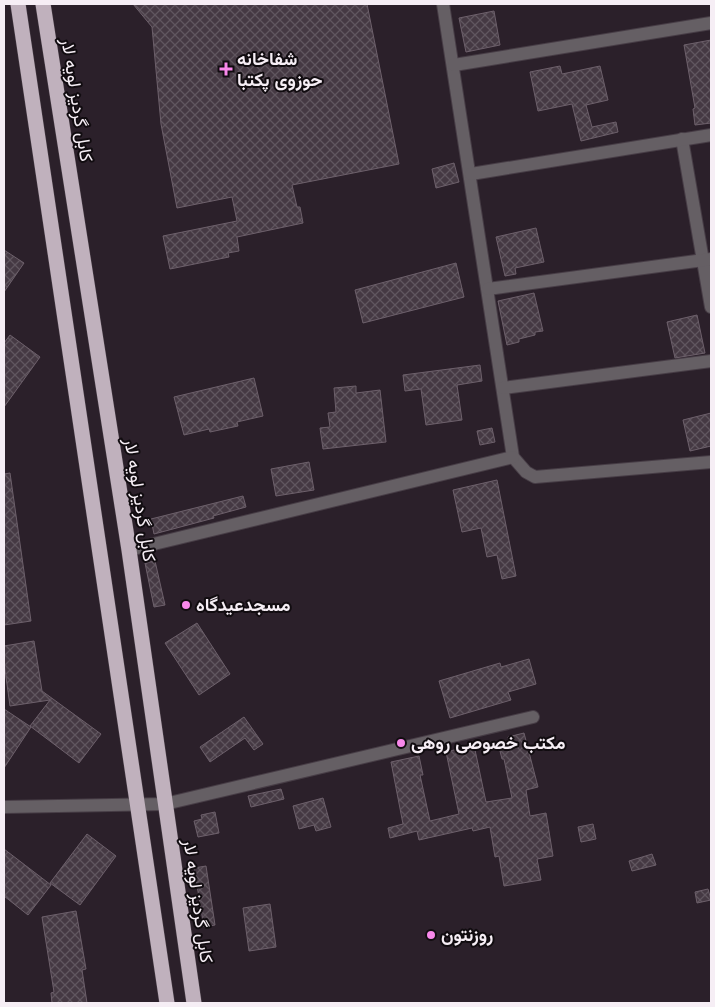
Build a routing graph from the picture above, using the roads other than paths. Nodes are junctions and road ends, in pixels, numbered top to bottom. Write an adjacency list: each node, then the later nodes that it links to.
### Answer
1 (18, 4): 18 (highway)
2 (43, 4): 16 (highway, کابل گردیز لویه لار)
3 (443, 4): 5 (street)
4 (711, 23): 5 (street)
5 (454, 66): 8 (street)
6 (711, 135): 7 (street)
7 (682, 139): 8 (street); 9 (street)
8 (471, 174): 10 (street)
9 (707, 260): 10 (street); 11 (street)
10 (488, 289): 13 (street)
11 (711, 307)
12 (711, 361): 13 (street)
13 (503, 388): 14 (street)
14 (513, 456): 15 (street); 16 (street)
15 (711, 462)
16 (130, 550): 19 (highway, کابل گردیز لویه لار)
17 (533, 717): 19 (street)
18 (138, 804): 19 (street); 20 (street); 21 (highway)
19 (165, 804): 22 (highway, کابل گردیز لویه لار)
20 (4, 807)
21 (167, 1003)
22 (194, 1003)

